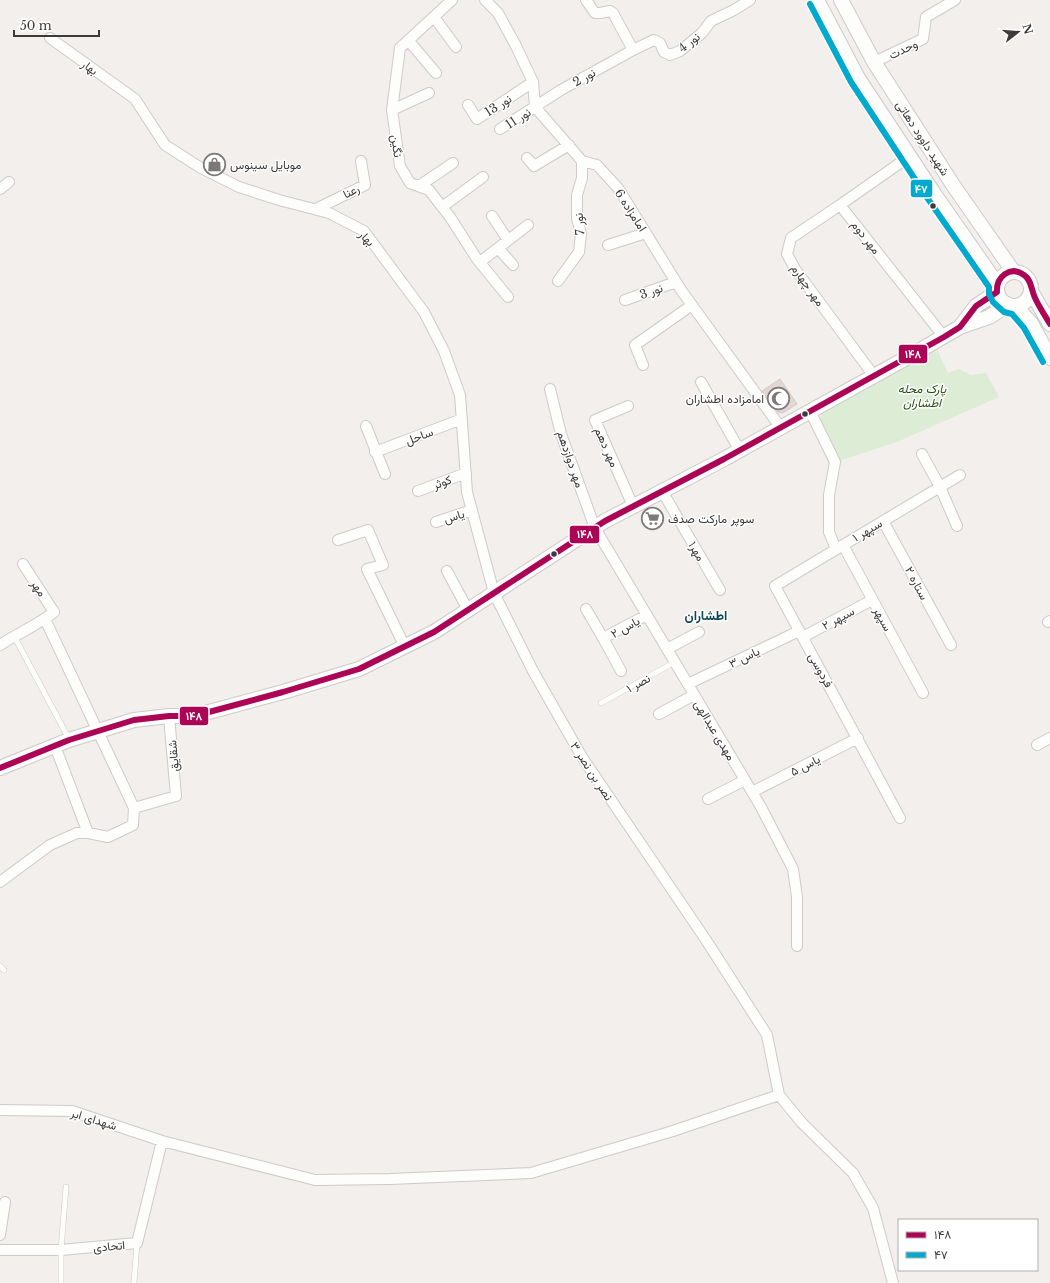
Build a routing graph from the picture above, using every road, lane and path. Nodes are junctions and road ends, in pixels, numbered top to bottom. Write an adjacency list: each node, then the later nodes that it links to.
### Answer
1 (452, 0): 8 (street, نگین)
2 (485, 0): 15 (street)
3 (586, 0): 12 (street)
4 (750, 0): 12 (street, نور 4)
5 (817, 0): 22 (street, شهید داوود دهاتی)
6 (840, 0): 13 (street, شهید داوود دهاتی)
7 (955, 0): 13 (street, وحدت)
8 (434, 17): 10 (street, نگین); 11 (street)
9 (50, 38): 33 (street, بهار)
10 (408, 40): 14 (street); 19 (street, نگین)
11 (456, 47)
12 (633, 50): 18 (street, نور 2)
13 (874, 62): 42 (street, شهید داوود دهاتی)
14 (436, 73)
15 (533, 82): 17 (street, نور 13); 18 (street)
16 (429, 93): 19 (street)
17 (468, 105)
18 (535, 106): 20 (street, نور 11); 21 (street, امامزاده 6)
19 (392, 110): 29 (street, نگین)
20 (500, 129)
21 (569, 146): 23 (street); 25 (street, امامزاده 6)
22 (910, 156): 31 (street); 45 (street, شهید داوود دهاتی)
23 (527, 158)
24 (361, 161): 33 (street, رعنا)
25 (582, 161): 36 (street, امامزاده 6); 43 (street, نور 7)
26 (453, 163): 29 (street)
27 (483, 178): 32 (street)
28 (9, 182): 30 (street)
29 (419, 186): 32 (street, نگین)
30 (0, 189)
31 (840, 205): 53 (street, مهر دوم); 56 (street, مهر چهارم)
32 (442, 207): 40 (street, نگین)
33 (316, 209): 61 (street, بهار)
34 (492, 216): 37 (street)
35 (528, 225): 37 (street)
36 (646, 233): 38 (street); 44 (street, امامزاده 6)
37 (508, 240): 39 (street)
38 (608, 246)
39 (498, 248): 40 (street); 41 (street)
40 (480, 262): 47 (street, نگین)
41 (513, 265)
42 (1013, 271): 45 (street); 46 (street)
43 (558, 281)
44 (676, 282): 48 (street, نور 3); 49 (street, امامزاده 6)
45 (997, 288): 50 (street); 52 (street)
46 (1032, 293): 50 (street); 51 (street)
47 (508, 297)
48 (626, 300)
49 (692, 305): 55 (street); 63 (street, امامزاده 6)
50 (1012, 306): 52 (street); 54 (street)
51 (1050, 324)
52 (960, 327): 53 (street)
53 (944, 337): 56 (street)
54 (1050, 358)
55 (643, 365)
56 (874, 376): 60 (street)
57 (701, 382): 64 (street)
58 (550, 389): 78 (street, مهر دوازدهم)
59 (628, 406): 73 (street, مهر دهم)
60 (810, 412): 63 (street); 80 (street, سپهر)
61 (462, 419): 65 (street, ساحل); 67 (street, بهار)
62 (366, 426): 65 (street)
63 (781, 428): 64 (street)
64 (740, 450): 72 (street)
65 (375, 452): 68 (street)
66 (922, 454): 70 (street)
67 (466, 473): 71 (street, کوثر); 74 (street, بهار)
68 (385, 474)
69 (960, 475): 70 (street, سپهر ۱)
70 (940, 487): 75 (street, سپهر ۱); 77 (street)
71 (418, 491)
72 (662, 491): 73 (street); 84 (street, مهر۱)
73 (633, 506): 78 (street)
74 (472, 510): 76 (street, یاس); 85 (street, بهار)
75 (883, 521): 80 (street, سپهر ۱); 96 (street, ستاره ۲)
76 (436, 522)
77 (957, 526)
78 (595, 528): 85 (street); 89 (street, مهدی عبدالهی)
79 (338, 540): 97 (street)
80 (839, 547): 83 (street, سپهر ۱); 86 (street, سپهر)
81 (23, 564): 90 (street, مهر)
82 (447, 571): 88 (street)
83 (775, 586): 92 (street, فردوسی)
84 (720, 590)
85 (494, 593): 88 (street); 122 (street, نصر بن نصر ۳)
86 (872, 600): 92 (street, سپهر ۲); 102 (street, سپهر)
87 (586, 609): 94 (street, یاس ۲)
88 (468, 610): 97 (street)
89 (647, 615): 94 (street, یاس ۲); 98 (street, مهدی عبدالهی)
90 (45, 619): 93 (street); 107 (street)
91 (699, 632): 98 (street)
92 (801, 634): 101 (street, یاس ۳); 108 (street, فردوسی)
93 (14, 636): 95 (street); 110 (lane)
94 (603, 638): 100 (street, یاس ۲)
95 (0, 645)
96 (951, 645)
97 (405, 646): 106 (street)
98 (667, 649): 99 (street, مهدی عبدالهی)
99 (675, 662): 101 (street, مهدی عبدالهی); 104 (lane, نصر ۱)
100 (621, 671)
101 (688, 684): 103 (street, مهدی عبدالهی)
102 (923, 693)
103 (694, 695): 105 (street); 114 (street, مهدی عبدالهی)
104 (601, 703)
105 (659, 714)
106 (169, 716): 107 (street); 117 (street, شقایق)
107 (98, 731): 110 (street); 117 (street)
108 (858, 738): 115 (street, یاس ۵); 118 (street, فردوسی)
109 (1050, 738): 111 (street)
110 (69, 740): 112 (street)
111 (1037, 745)
112 (55, 746): 113 (street); 119 (street)
113 (0, 768)
114 (745, 780): 115 (street, مهدی عبدالهی); 116 (street)
115 (752, 792): 121 (street, مهدی عبدالهی)
116 (708, 799)
117 (134, 808): 119 (street)
118 (900, 818)
119 (88, 833): 120 (street)
120 (0, 882)
121 (797, 946)
122 (779, 1096): 124 (street, شهدای ابر); 133 (street)
123 (0, 1110): 124 (street, شهدای ابر)
124 (162, 1141): 128 (street, اتحادی)
125 (66, 1187): 130 (lane)
126 (5, 1202): 127 (street)
127 (0, 1235)
128 (137, 1243): 130 (street, اتحادی); 132 (lane)
129 (0, 1250): 130 (street, اتحادی)
130 (61, 1250): 131 (lane)
131 (61, 1283)
132 (134, 1283)
133 (893, 1283)

